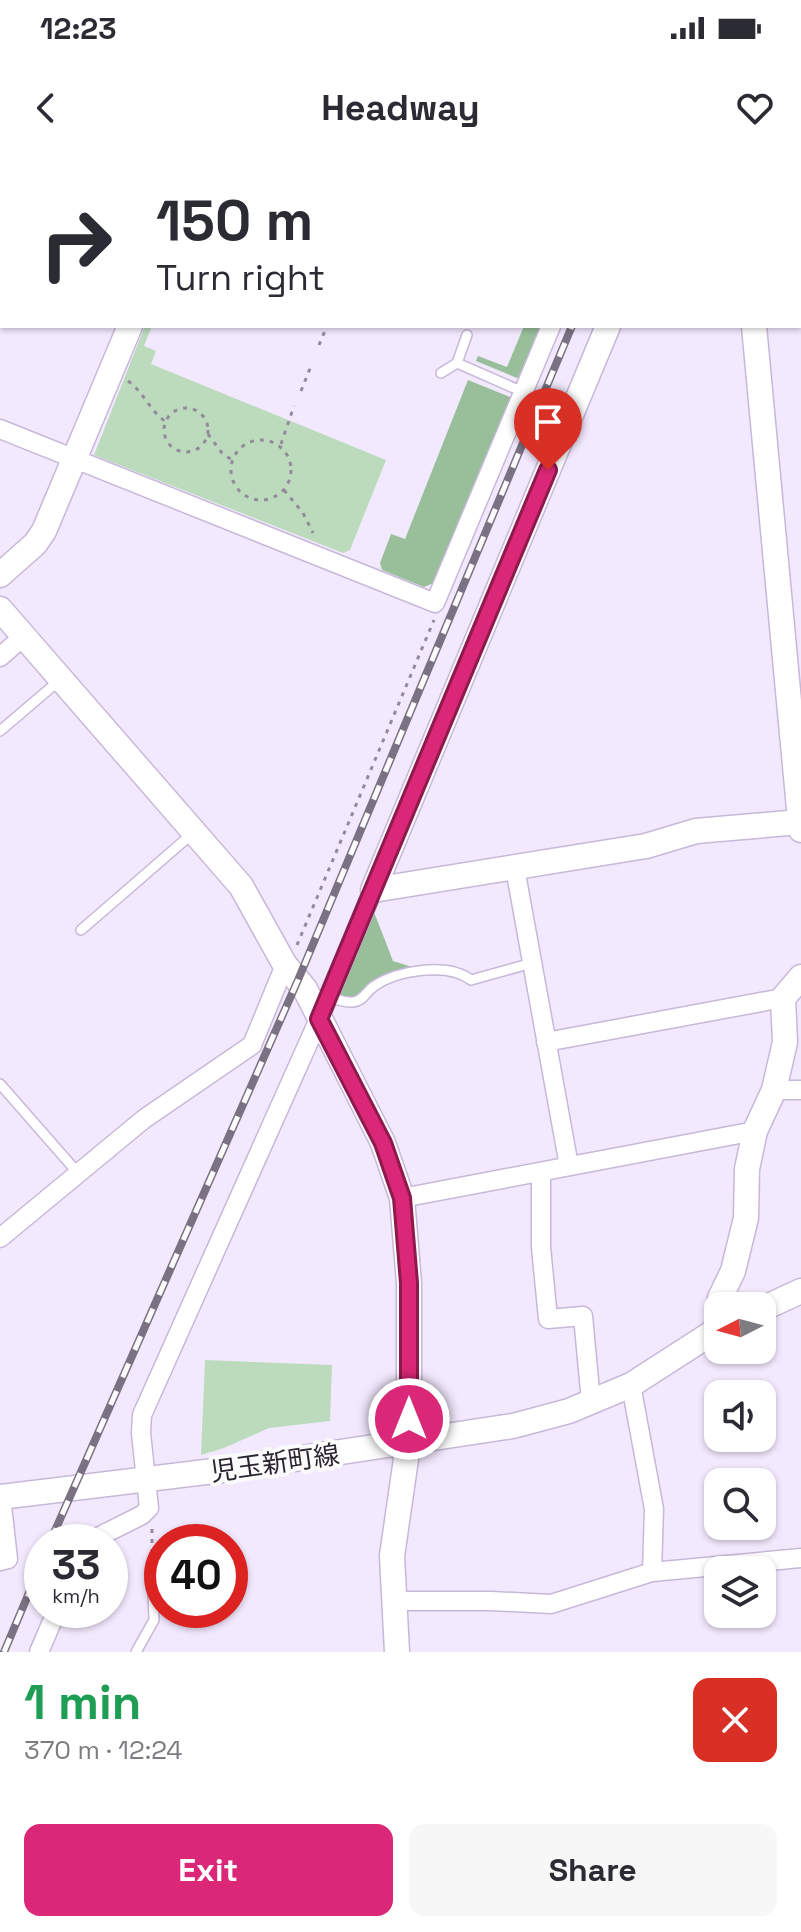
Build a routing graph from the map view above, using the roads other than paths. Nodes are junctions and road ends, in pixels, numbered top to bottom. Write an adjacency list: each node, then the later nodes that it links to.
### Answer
1 (129, 328): 10 (street)
2 (550, 328): 8 (street)
3 (607, 328): 22 (street)
4 (754, 328): 17 (street)
5 (467, 335): 6 (lane)
6 (457, 363): 7 (lane); 8 (lane)
7 (441, 373)
8 (523, 392): 10 (street)
9 (0, 429): 10 (street)
10 (75, 458): 11 (street)
11 (0, 575)
12 (0, 609): 13 (street)
13 (24, 636): 14 (street); 15 (street)
14 (0, 657)
15 (61, 679): 16 (lane); 20 (street)
16 (0, 731)
17 (797, 741): 18 (street)
18 (800, 822): 19 (street); 21 (street)
19 (801, 830)
20 (196, 831): 23 (lane); 25 (street)
21 (515, 868): 22 (street); 24 (street)
22 (373, 890): 28 (street)
23 (81, 930)
24 (532, 963): 28 (lane); 29 (street)
25 (285, 965): 28 (street); 36 (street)
26 (801, 977): 27 (street)
27 (783, 998): 29 (street); 31 (street)
28 (324, 1008): 37 (street); 46 (street)
29 (546, 1042): 34 (street)
30 (0, 1084): 36 (lane)
31 (774, 1090): 32 (street); 33 (street)
32 (801, 1090)
33 (755, 1131): 34 (street); 40 (street)
34 (569, 1166): 35 (street)
35 (541, 1172): 37 (street); 44 (street)
36 (78, 1173): 38 (street)
37 (402, 1198): 45 (street)
38 (0, 1238)
39 (801, 1291): 41 (street)
40 (723, 1292)
41 (776, 1303)
42 (704, 1338): 43 (street, 児玉新町線)
43 (631, 1385): 44 (street, 児玉新町線); 51 (street)
44 (591, 1402): 45 (street, 児玉新町線)
45 (407, 1444): 46 (street, 児玉新町線); 52 (street)
46 (147, 1479): 47 (street, 児玉新町線); 48 (street)
47 (0, 1497): 50 (street)
48 (124, 1524)
49 (801, 1558): 51 (street)
50 (0, 1561)
51 (652, 1572): 52 (street)
52 (393, 1601): 57 (street)
53 (49, 1628): 55 (street)
54 (150, 1628): 56 (lane)
55 (39, 1652)
56 (136, 1652)
57 (397, 1652)

